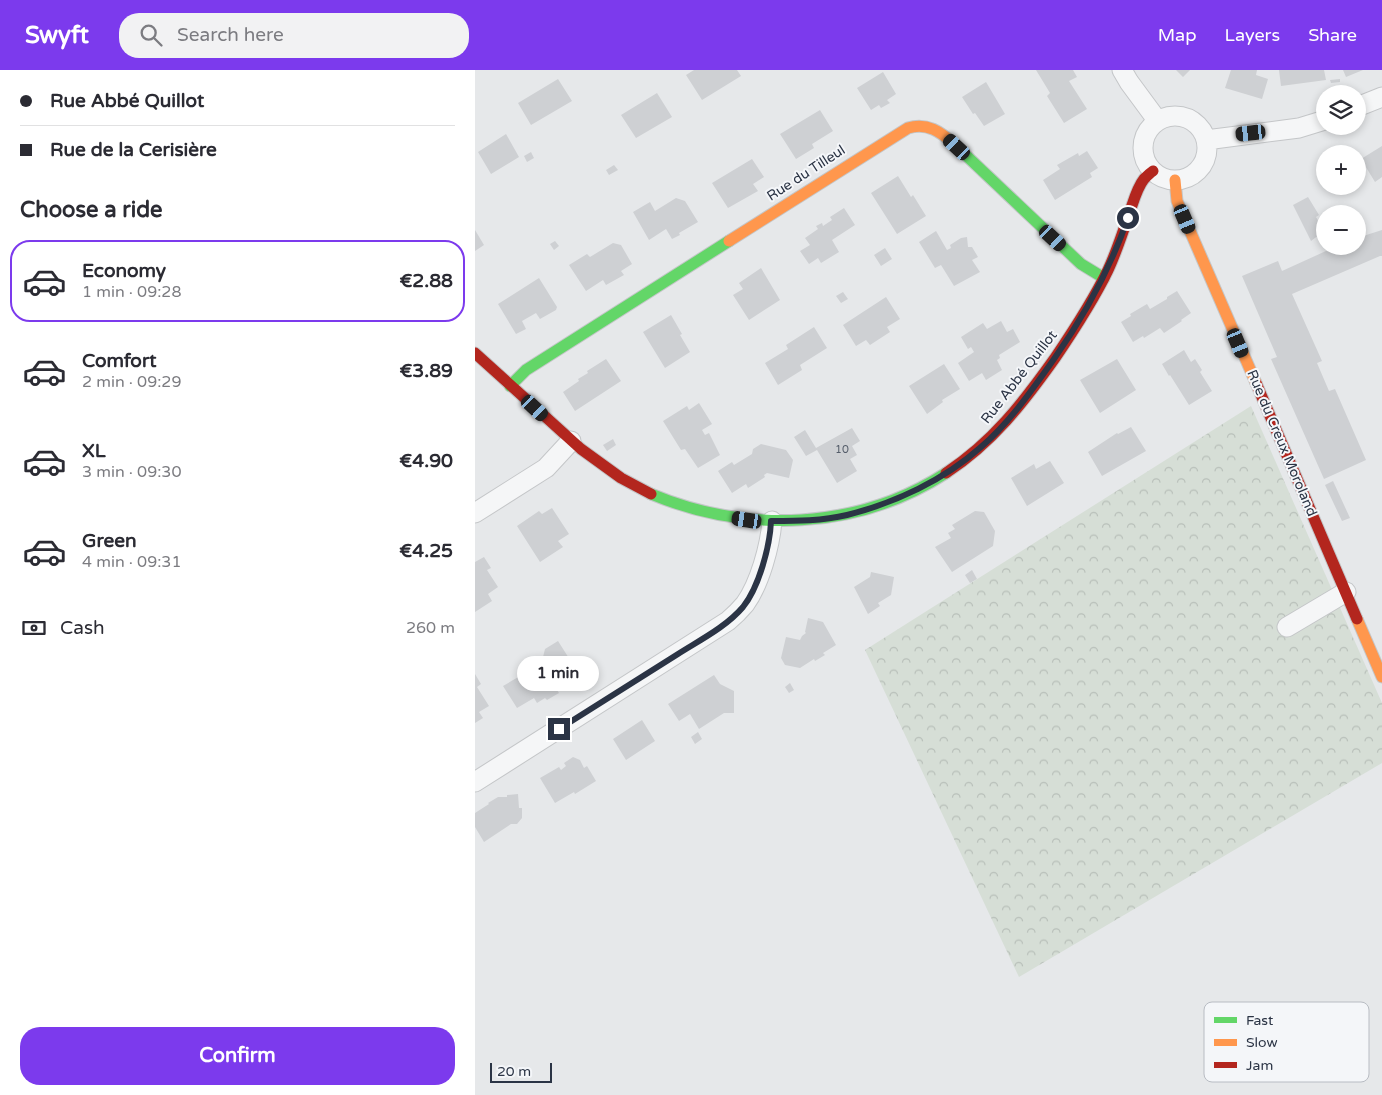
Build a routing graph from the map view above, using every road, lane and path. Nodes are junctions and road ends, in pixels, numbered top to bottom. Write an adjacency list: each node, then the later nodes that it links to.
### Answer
1 (1122, 70): 4 (street)
2 (1382, 97): 3 (street)
3 (1366, 103)
4 (1157, 120): 6 (street); 7 (street)
5 (1316, 123): 6 (street)
6 (1206, 140): 8 (street)
7 (1153, 171): 8 (street); 9 (street, Rue Abbé Quillot)
8 (1175, 180): 15 (street, Rue du Creux Moroland)
9 (1104, 278): 11 (street, Rue du Tilleul); 14 (street, Rue Abbé Quillot)
10 (475, 353): 11 (street, Rue Abbé Quillot)
11 (510, 386): 12 (street, Rue Abbé Quillot)
12 (571, 441): 13 (street); 14 (street, Rue Abbé Quillot)
13 (475, 513)
14 (771, 521): 18 (street)
15 (1346, 592): 16 (street); 17 (street, Rue du Creux Moroland)
16 (1287, 628)
17 (1382, 677)
18 (475, 782)

